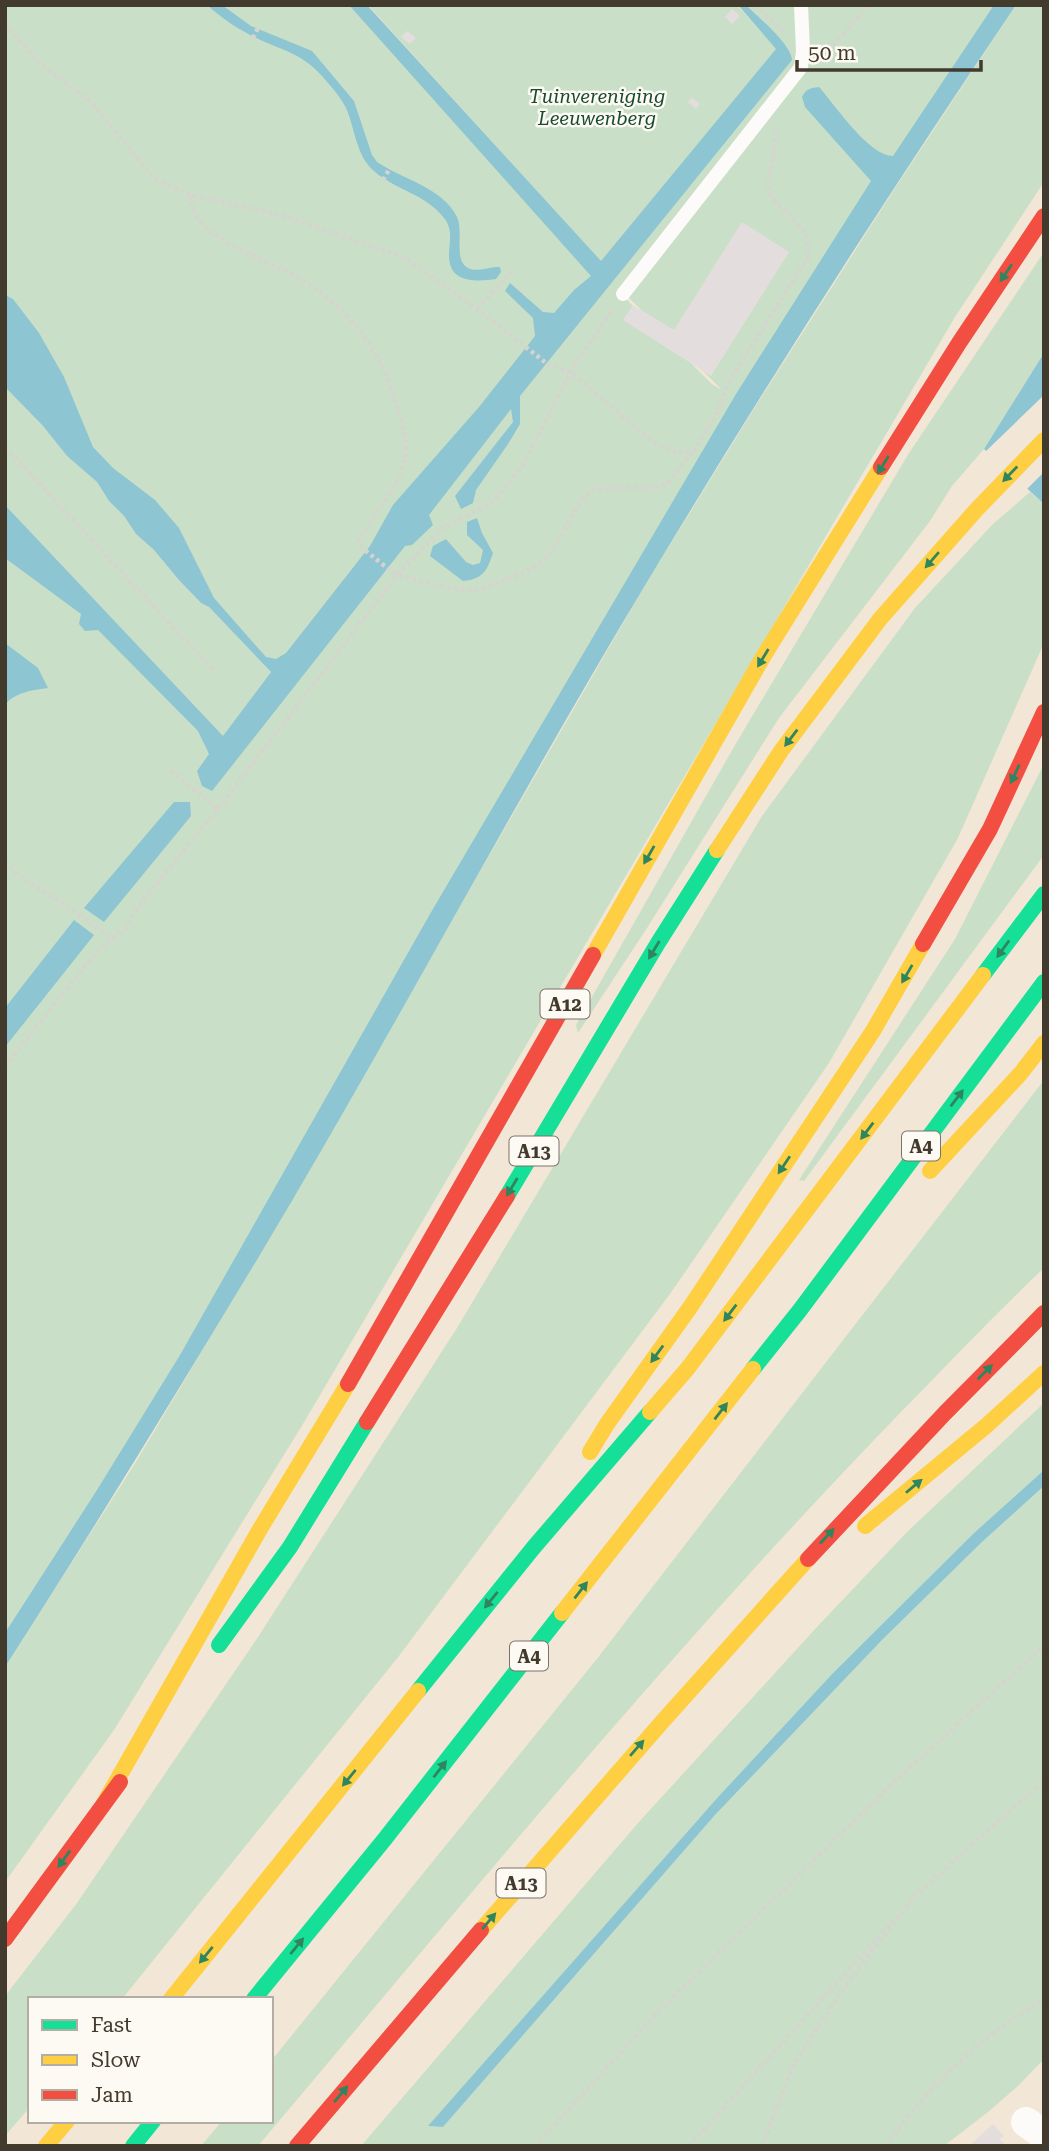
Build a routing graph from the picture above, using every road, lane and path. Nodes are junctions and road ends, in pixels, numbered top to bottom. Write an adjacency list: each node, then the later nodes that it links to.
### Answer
1 (757, 5): 7 (path)
2 (801, 5): 7 (lane)
3 (869, 5): 7 (path)
4 (5, 24): 11 (path)
5 (258, 26): 6 (path)
6 (253, 37)
7 (803, 51): 8 (lane)
8 (785, 87): 14 (lane); 19 (path)
9 (390, 168): 10 (path)
10 (383, 180)
11 (191, 195): 15 (path); 20 (path)
12 (1044, 216): 42 (highway, A12, one-way to 42)
13 (512, 271): 15 (path)
14 (623, 294): 16 (path)
15 (477, 309): 16 (path)
16 (571, 372): 19 (path); 20 (path)
17 (1044, 440): 39 (highway, A13, one-way to 39)
18 (5, 447): 21 (path)
19 (694, 450): 20 (path)
20 (398, 574): 24 (path)
21 (214, 671)
22 (1044, 712): 36 (highway, one-way to 36)
23 (171, 771): 24 (path)
24 (218, 809): 27 (path)
25 (5, 861): 27 (path)
26 (1044, 894): 36 (highway, A4, one-way to 36)
27 (111, 938): 30 (path)
28 (1044, 982): 33 (highway, A4, one-way to 28)
29 (1044, 1043): 31 (highway, A4)
30 (5, 1066)
31 (919, 1182)
32 (901, 1202): 33 (highway, A4)
33 (800, 1310): 46 (highway, A4, one-way to 33)
34 (1044, 1313): 37 (highway, A13, one-way to 34)
35 (1044, 1373): 37 (highway, A13, one-way to 35)
36 (534, 1547): 45 (highway, A4, one-way to 45)
37 (748, 1623): 52 (highway, A13, one-way to 37)
38 (1044, 1646): 53 (path)
39 (209, 1658)
40 (193, 1681): 42 (highway)
41 (1044, 1780): 43 (path)
42 (104, 1803): 44 (highway, one-way to 44)
43 (915, 1896): 54 (path); 55 (path)
44 (5, 1939)
45 (173, 1997)
46 (256, 1997)
47 (1044, 2000): 56 (path)
48 (65, 2123): 50 (highway)
49 (151, 2123): 51 (highway)
50 (46, 2146)
51 (133, 2146)
52 (297, 2146)
53 (535, 2146)
54 (689, 2146)
55 (762, 2146)
56 (886, 2146)

